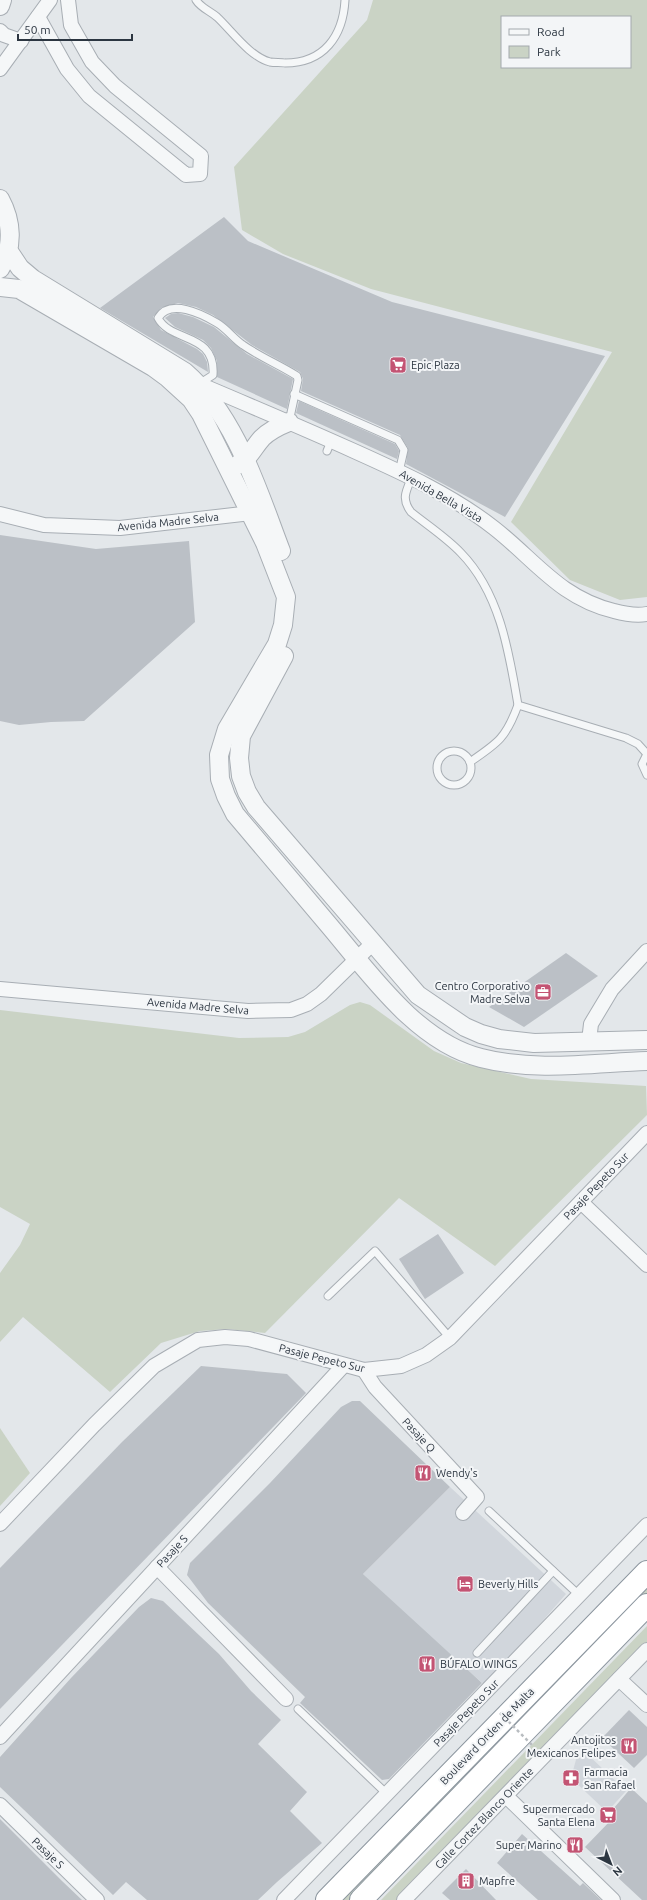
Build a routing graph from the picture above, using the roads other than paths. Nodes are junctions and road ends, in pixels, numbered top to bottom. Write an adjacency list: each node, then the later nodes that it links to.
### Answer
1 (2, 0): 6 (street)
2 (50, 0): 7 (street)
3 (68, 0): 7 (street)
4 (196, 0): 5 (lane)
5 (345, 0)
6 (0, 6)
7 (38, 17): 9 (street)
8 (0, 31): 9 (street)
9 (21, 41): 10 (street)
10 (0, 69)
11 (0, 199): 12 (street)
12 (8, 250): 13 (street); 15 (street)
13 (0, 269)
14 (0, 287): 19 (street)
15 (199, 384): 16 (lane); 17 (street, Avenida Bella Vista); 18 (street)
16 (294, 394): 17 (lane); 20 (lane)
17 (289, 422): 18 (street); 20 (street, Avenida Bella Vista)
18 (246, 461): 19 (street); 22 (street)
19 (230, 469): 22 (street)
20 (399, 472): 21 (street, Avenida Bella Vista)
21 (412, 477): 24 (street, Avenida Bella Vista); 25 (lane)
22 (257, 510): 23 (street, Avenida Madre Selva); 29 (street); 31 (street)
23 (0, 514)
24 (647, 614)
25 (518, 705): 26 (lane); 27 (lane)
26 (647, 754): 28 (lane)
27 (470, 762): 27 (lane)
28 (647, 775)
29 (372, 944): 31 (street, Avenida Madre Selva); 34 (street)
30 (647, 951): 34 (street)
31 (358, 959): 32 (street, Avenida Madre Selva); 35 (street)
32 (0, 989)
33 (647, 1040): 34 (street)
34 (589, 1041)
35 (647, 1061)
36 (647, 1133): 37 (street, Pasaje Pepeto Sur)
37 (581, 1202): 38 (street); 40 (street, Pasaje Pepeto Sur)
38 (647, 1266)
39 (328, 1296): 40 (lane)
40 (450, 1338): 42 (street, Pasaje Pepeto Sur)
41 (344, 1365): 42 (street, Pasaje Pepeto Sur); 45 (street, Pasaje Pepeto Sur); 47 (street, Pasaje S)
42 (364, 1370): 44 (street, Pasaje Q)
43 (489, 1511): 48 (lane)
44 (462, 1513)
45 (0, 1524)
46 (647, 1525): 50 (street, Pasaje Pepeto Sur)
47 (157, 1567): 55 (street); 58 (street, Pasaje S)
48 (553, 1571): 50 (lane); 53 (lane)
49 (647, 1572): 64 (highway, Boulevard Orden de Malta)
50 (579, 1596): 59 (street, Pasaje Pepeto Sur)
51 (647, 1605): 65 (highway)
52 (647, 1650): 54 (street, Calle Cortez Blanco Oriente)
53 (477, 1653)
54 (620, 1679): 56 (street); 60 (street, Calle Cortez Blanco Oriente)
55 (286, 1699)
56 (647, 1705)
57 (298, 1710): 59 (lane)
58 (0, 1737)
59 (388, 1795): 63 (street, Pasaje Pepeto Sur)
60 (506, 1796): 66 (street, Calle Cortez Blanco Oriente); 67 (street)
61 (0, 1805): 62 (street, Pasaje S)
62 (97, 1900)
63 (284, 1900)
64 (327, 1900)
65 (360, 1900)
66 (404, 1900)
67 (613, 1900)

